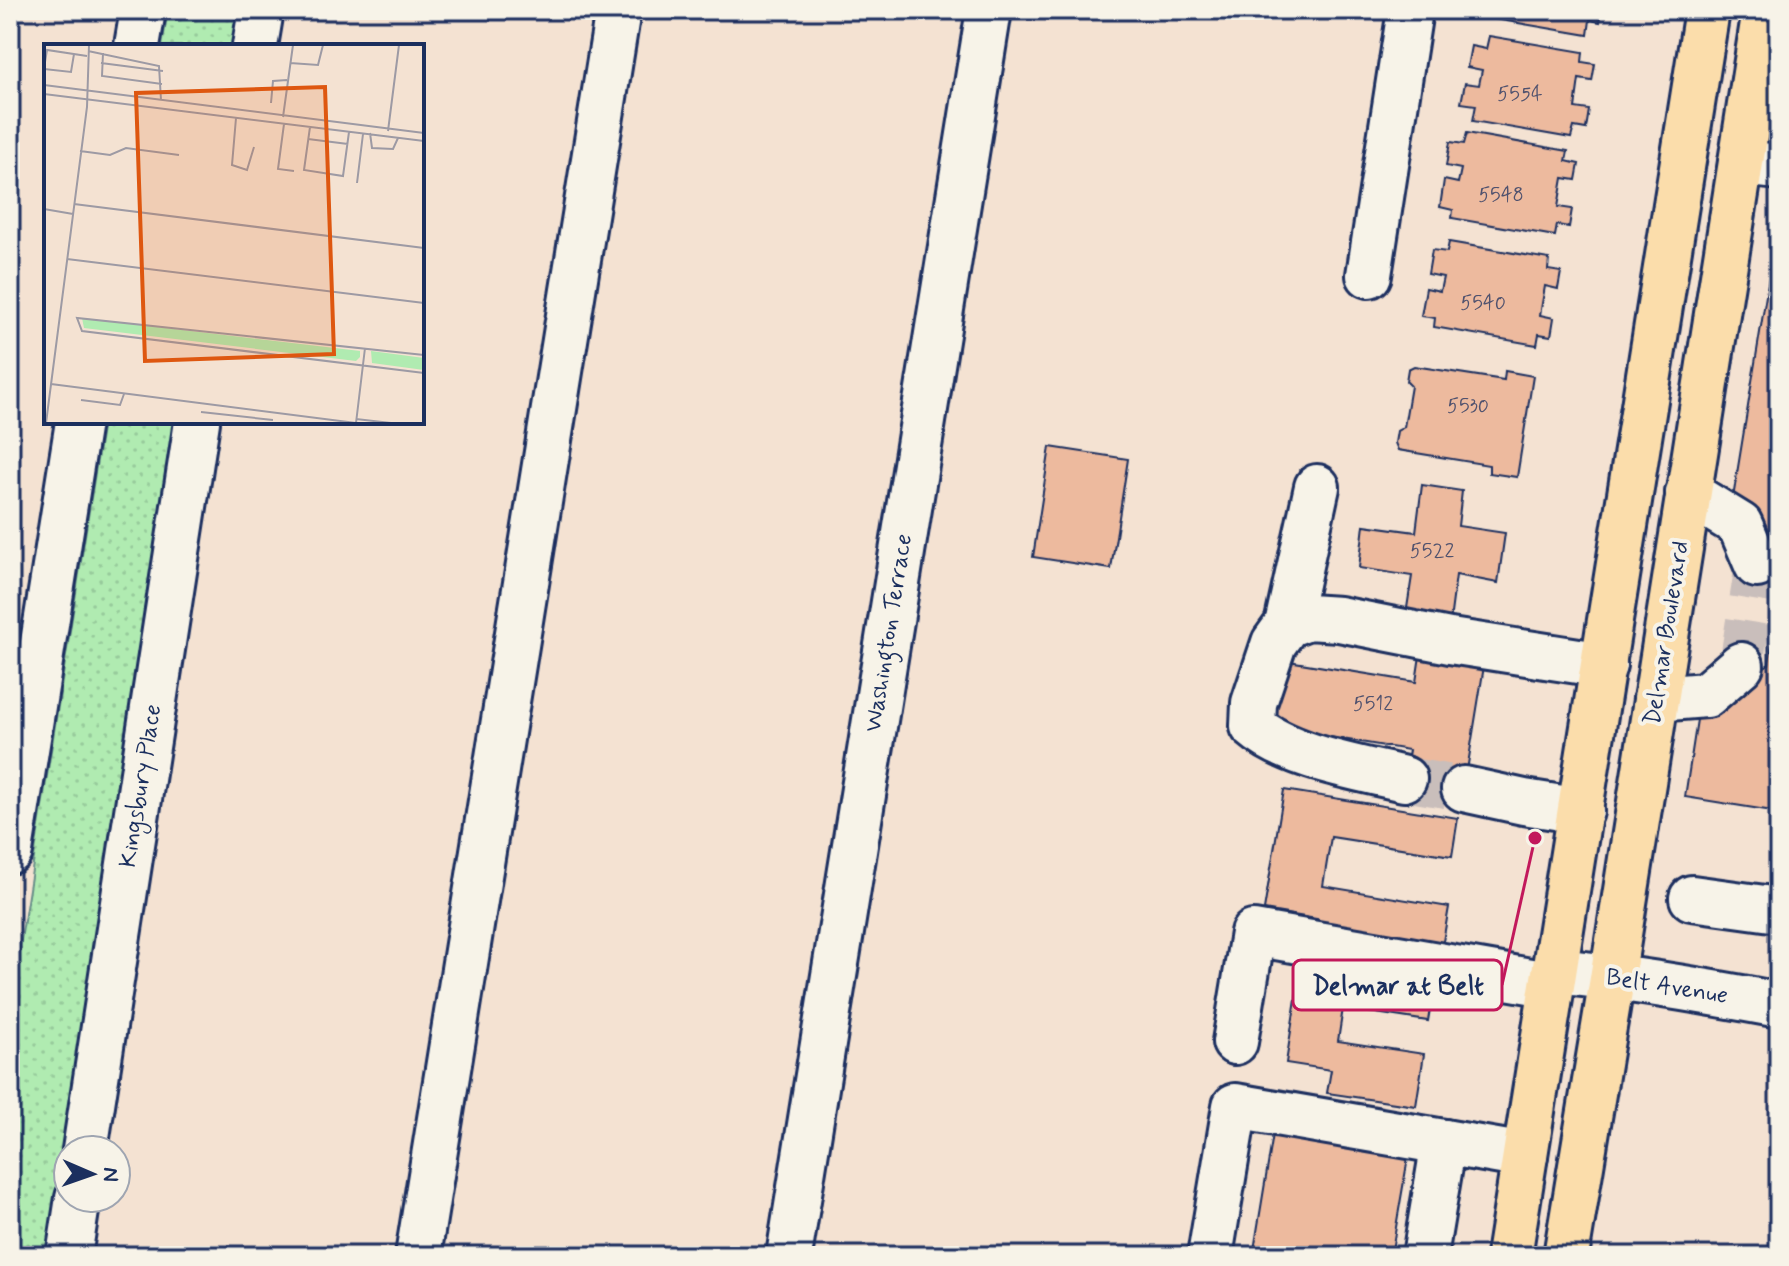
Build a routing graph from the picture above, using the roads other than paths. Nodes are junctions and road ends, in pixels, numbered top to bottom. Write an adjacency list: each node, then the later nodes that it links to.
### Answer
1 (143, 10): 8 (street)
2 (261, 10): 9 (street)
3 (618, 10): 36 (street)
4 (989, 10): 37 (street, Washington Terrace)
5 (1410, 10): 11 (street)
6 (1707, 10): 18 (main road)
7 (1765, 10): 10 (main road, Delmar Boulevard)
8 (137, 44)
9 (255, 44)
10 (1760, 165): 15 (main road, Delmar Boulevard)
11 (1369, 275)
12 (78, 424): 24 (street)
13 (197, 424): 31 (street, Kingsbury Place)
14 (1317, 487): 17 (street)
15 (1688, 493): 16 (street); 20 (main road, Delmar Boulevard)
16 (1757, 565)
17 (1287, 625): 18 (street); 21 (street)
18 (1604, 665): 23 (main road)
19 (1741, 665): 20 (street)
20 (1656, 699): 28 (main road, Delmar Boulevard)
21 (1404, 779)
22 (1464, 789): 23 (street)
23 (1581, 811): 27 (main road)
24 (10, 851)
25 (1692, 898): 26 (street)
26 (1779, 910)
27 (1554, 978): 28 (street, Belt Avenue); 30 (street, Belt Avenue); 33 (main road)
28 (1612, 979): 29 (street, Belt Avenue); 41 (main road, Delmar Boulevard)
29 (1779, 1005)
30 (1235, 1042)
31 (87, 1134)
32 (1444, 1142): 33 (street); 38 (street); 39 (street)
33 (1525, 1156): 40 (main road)
34 (76, 1214): 35 (street)
35 (69, 1256)
36 (418, 1256)
37 (789, 1256)
38 (1210, 1256)
39 (1425, 1256)
40 (1509, 1256)
41 (1566, 1256)

